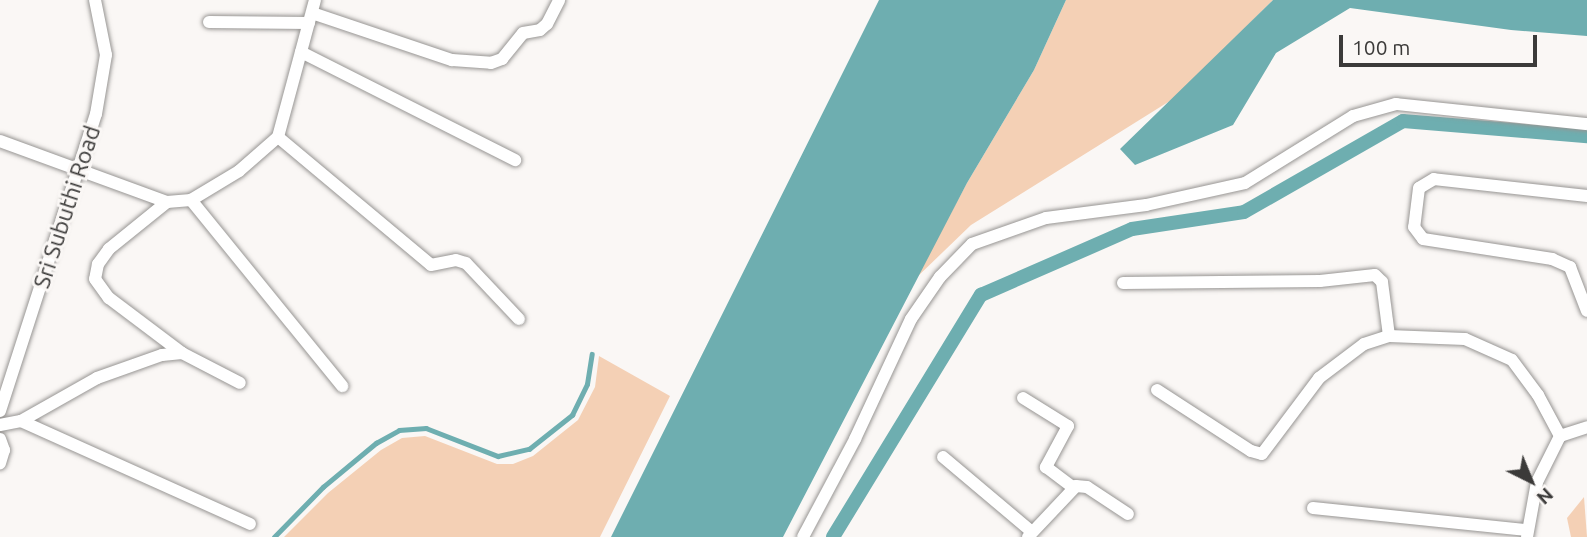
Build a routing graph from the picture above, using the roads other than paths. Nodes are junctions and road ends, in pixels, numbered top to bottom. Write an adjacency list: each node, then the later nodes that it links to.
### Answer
1 (95, 0): 11 (street, Sri Subuthi Road)
2 (315, 0): 4 (street)
3 (559, 0): 4 (street)
4 (310, 18): 5 (street); 6 (street)
5 (209, 22)
6 (300, 52): 8 (street); 10 (street)
7 (1587, 124): 38 (street)
8 (278, 137): 13 (street); 17 (street)
9 (0, 141): 11 (street)
10 (515, 160)
11 (80, 169): 14 (street); 24 (street, Sri Subuthi Road)
12 (1587, 196): 16 (street)
13 (191, 200): 14 (street); 21 (street)
14 (167, 202): 19 (street)
15 (1124, 283): 18 (street)
16 (1587, 311)
17 (519, 319)
18 (1389, 336): 22 (street); 28 (street)
19 (182, 353): 20 (street); 25 (street)
20 (240, 383)
21 (342, 386)
22 (1157, 390)
23 (1023, 398): 32 (street)
24 (0, 411)
25 (21, 421): 26 (street); 35 (street)
26 (0, 425)
27 (1587, 427): 28 (street)
28 (1560, 436): 36 (street)
29 (0, 439): 31 (street)
30 (943, 457): 37 (street)
31 (0, 463)
32 (1073, 487): 34 (street); 37 (street)
33 (1312, 508): 36 (street)
34 (1128, 514)
35 (250, 524)
36 (1527, 533)
37 (1030, 535)
38 (803, 537)

